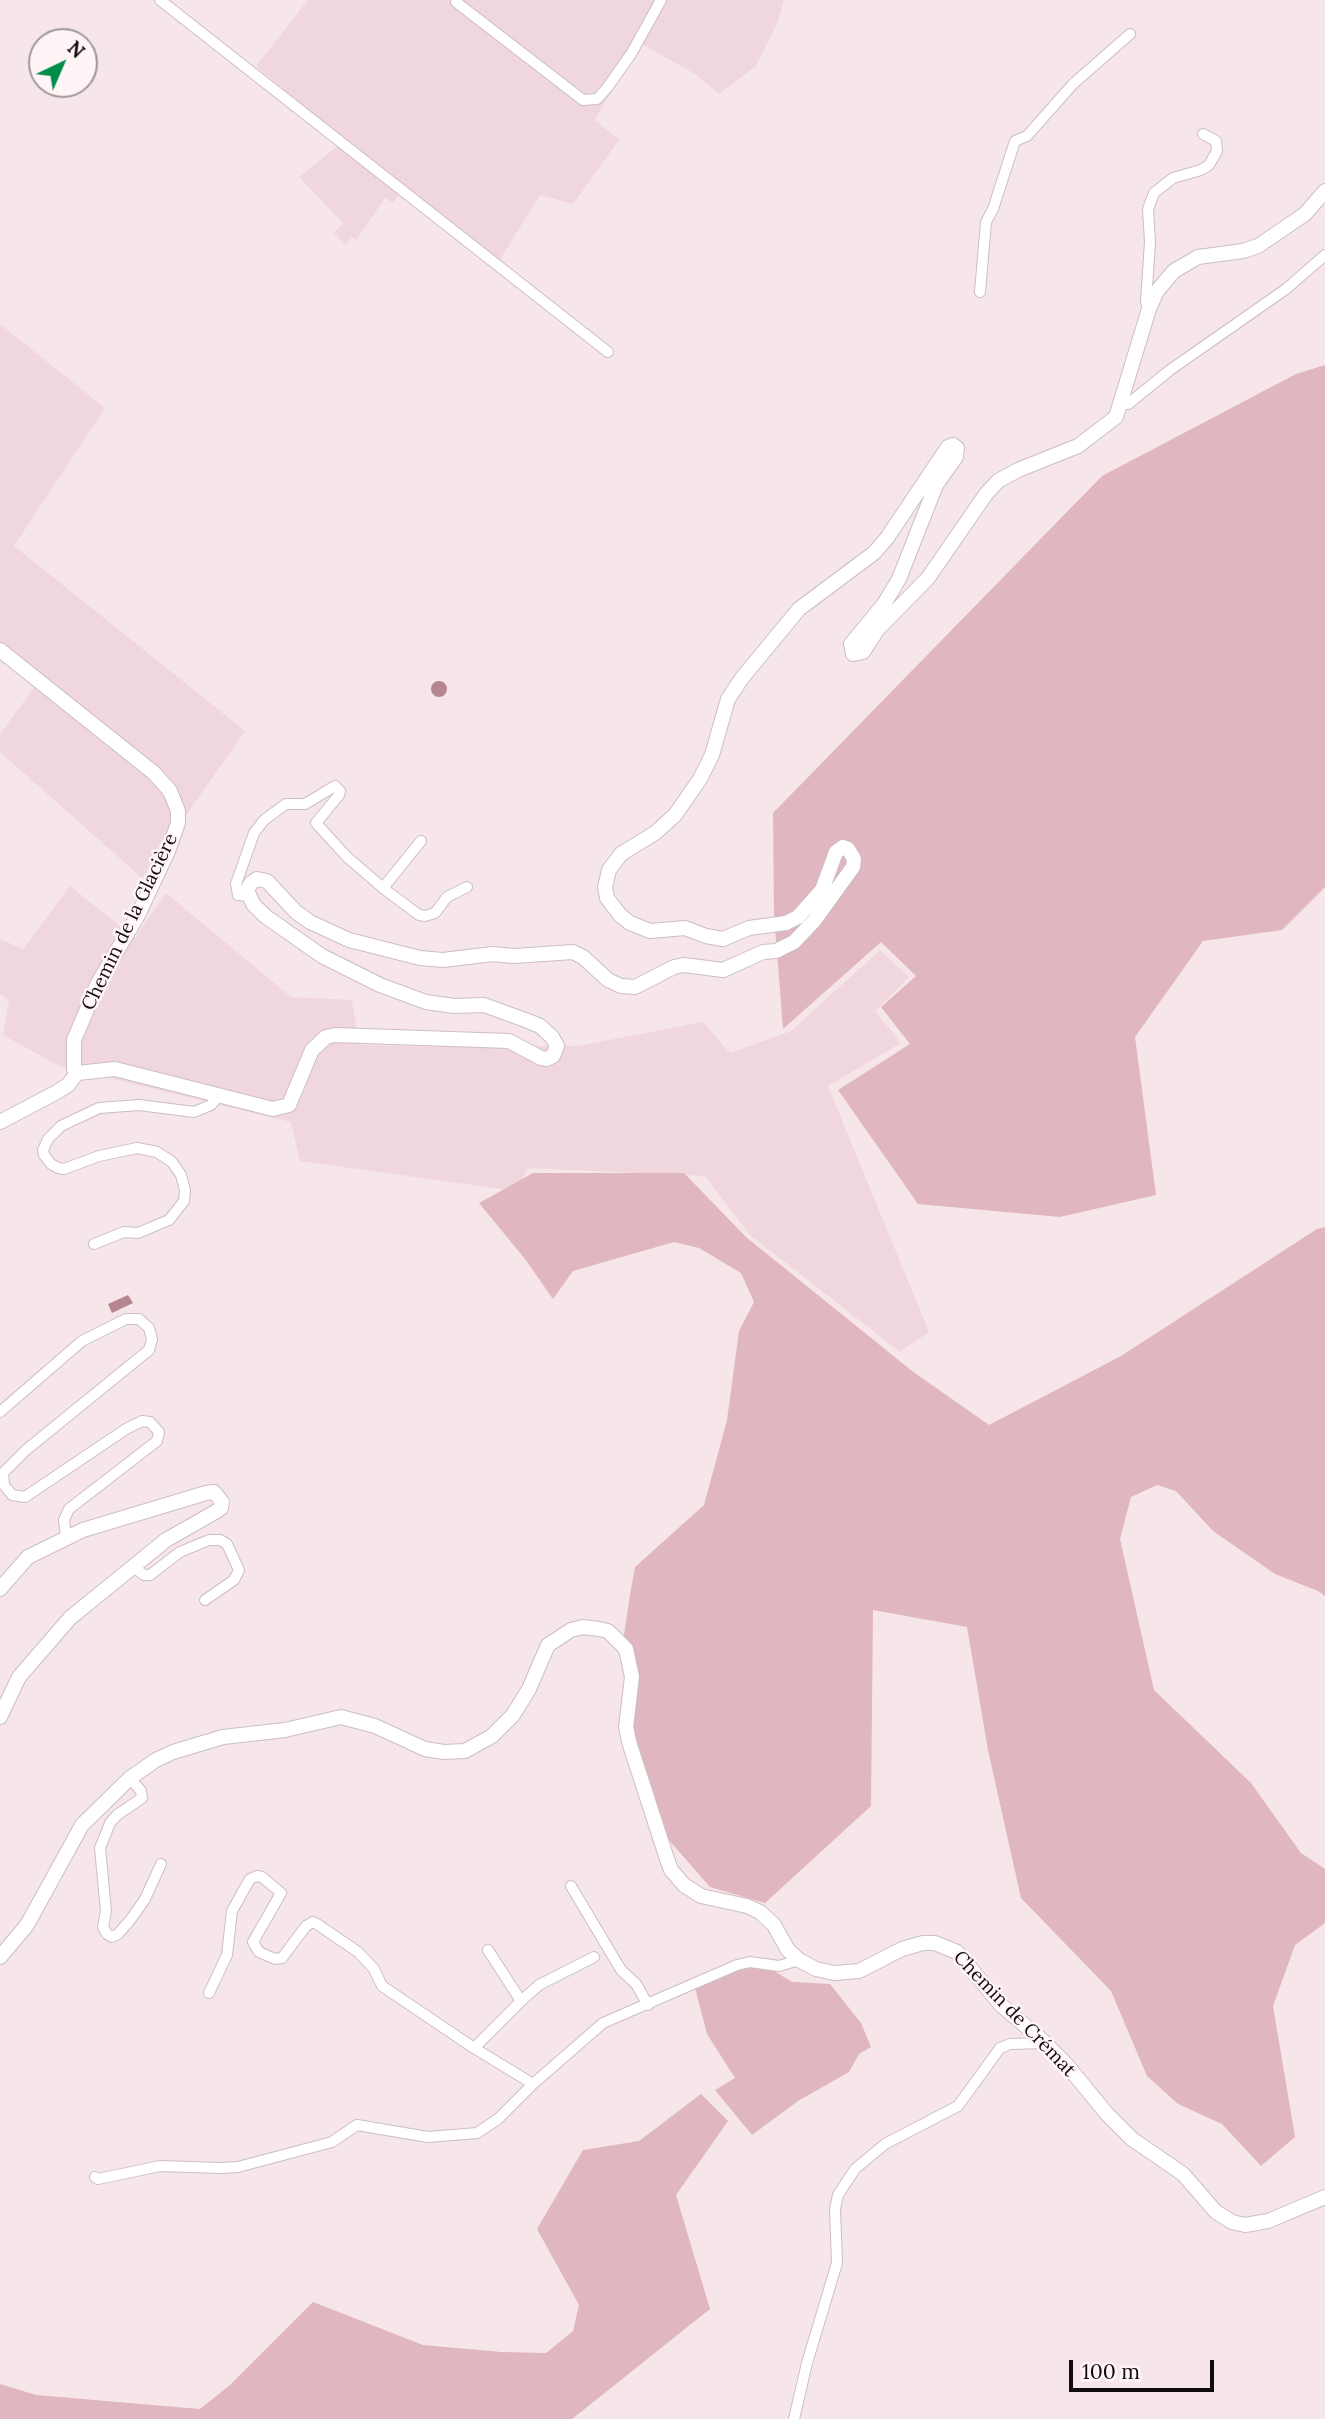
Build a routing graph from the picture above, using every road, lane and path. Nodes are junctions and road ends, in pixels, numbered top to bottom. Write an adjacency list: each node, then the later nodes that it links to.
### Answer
1 (160, 0): 10 (street)
2 (661, 0): 3 (street)
3 (456, 2)
4 (1130, 34): 8 (street)
5 (1203, 134): 9 (street)
6 (1325, 191): 9 (street)
7 (1325, 255): 11 (street)
8 (980, 292)
9 (1149, 309): 11 (street)
10 (608, 352)
11 (1122, 403): 16 (street)
12 (0, 650): 17 (street, Chemin de la Glacière)
13 (421, 841): 15 (street)
14 (467, 887): 15 (street)
15 (383, 888): 16 (street)
16 (248, 896): 18 (street)
17 (79, 1069): 18 (street); 19 (street)
18 (219, 1096): 20 (street)
19 (0, 1122)
20 (94, 1244)
21 (0, 1412): 22 (street)
22 (66, 1537): 23 (street); 24 (street)
23 (132, 1566): 25 (street); 26 (street)
24 (0, 1589)
25 (205, 1600)
26 (0, 1717)
27 (130, 1778): 28 (street); 32 (street); 33 (street)
28 (161, 1864)
29 (571, 1886): 36 (street)
30 (488, 1950): 35 (street)
31 (594, 1956): 35 (street)
32 (0, 1957)
33 (799, 1960): 36 (street); 37 (street, Chemin de Crémat)
34 (209, 1993): 38 (street)
35 (521, 2001): 38 (street)
36 (648, 2005): 39 (street)
37 (1044, 2043): 41 (street, Chemin de Crémat); 42 (street)
38 (474, 2048): 39 (street)
39 (533, 2084): 40 (street)
40 (95, 2177)
41 (1325, 2197)
42 (794, 2419)

